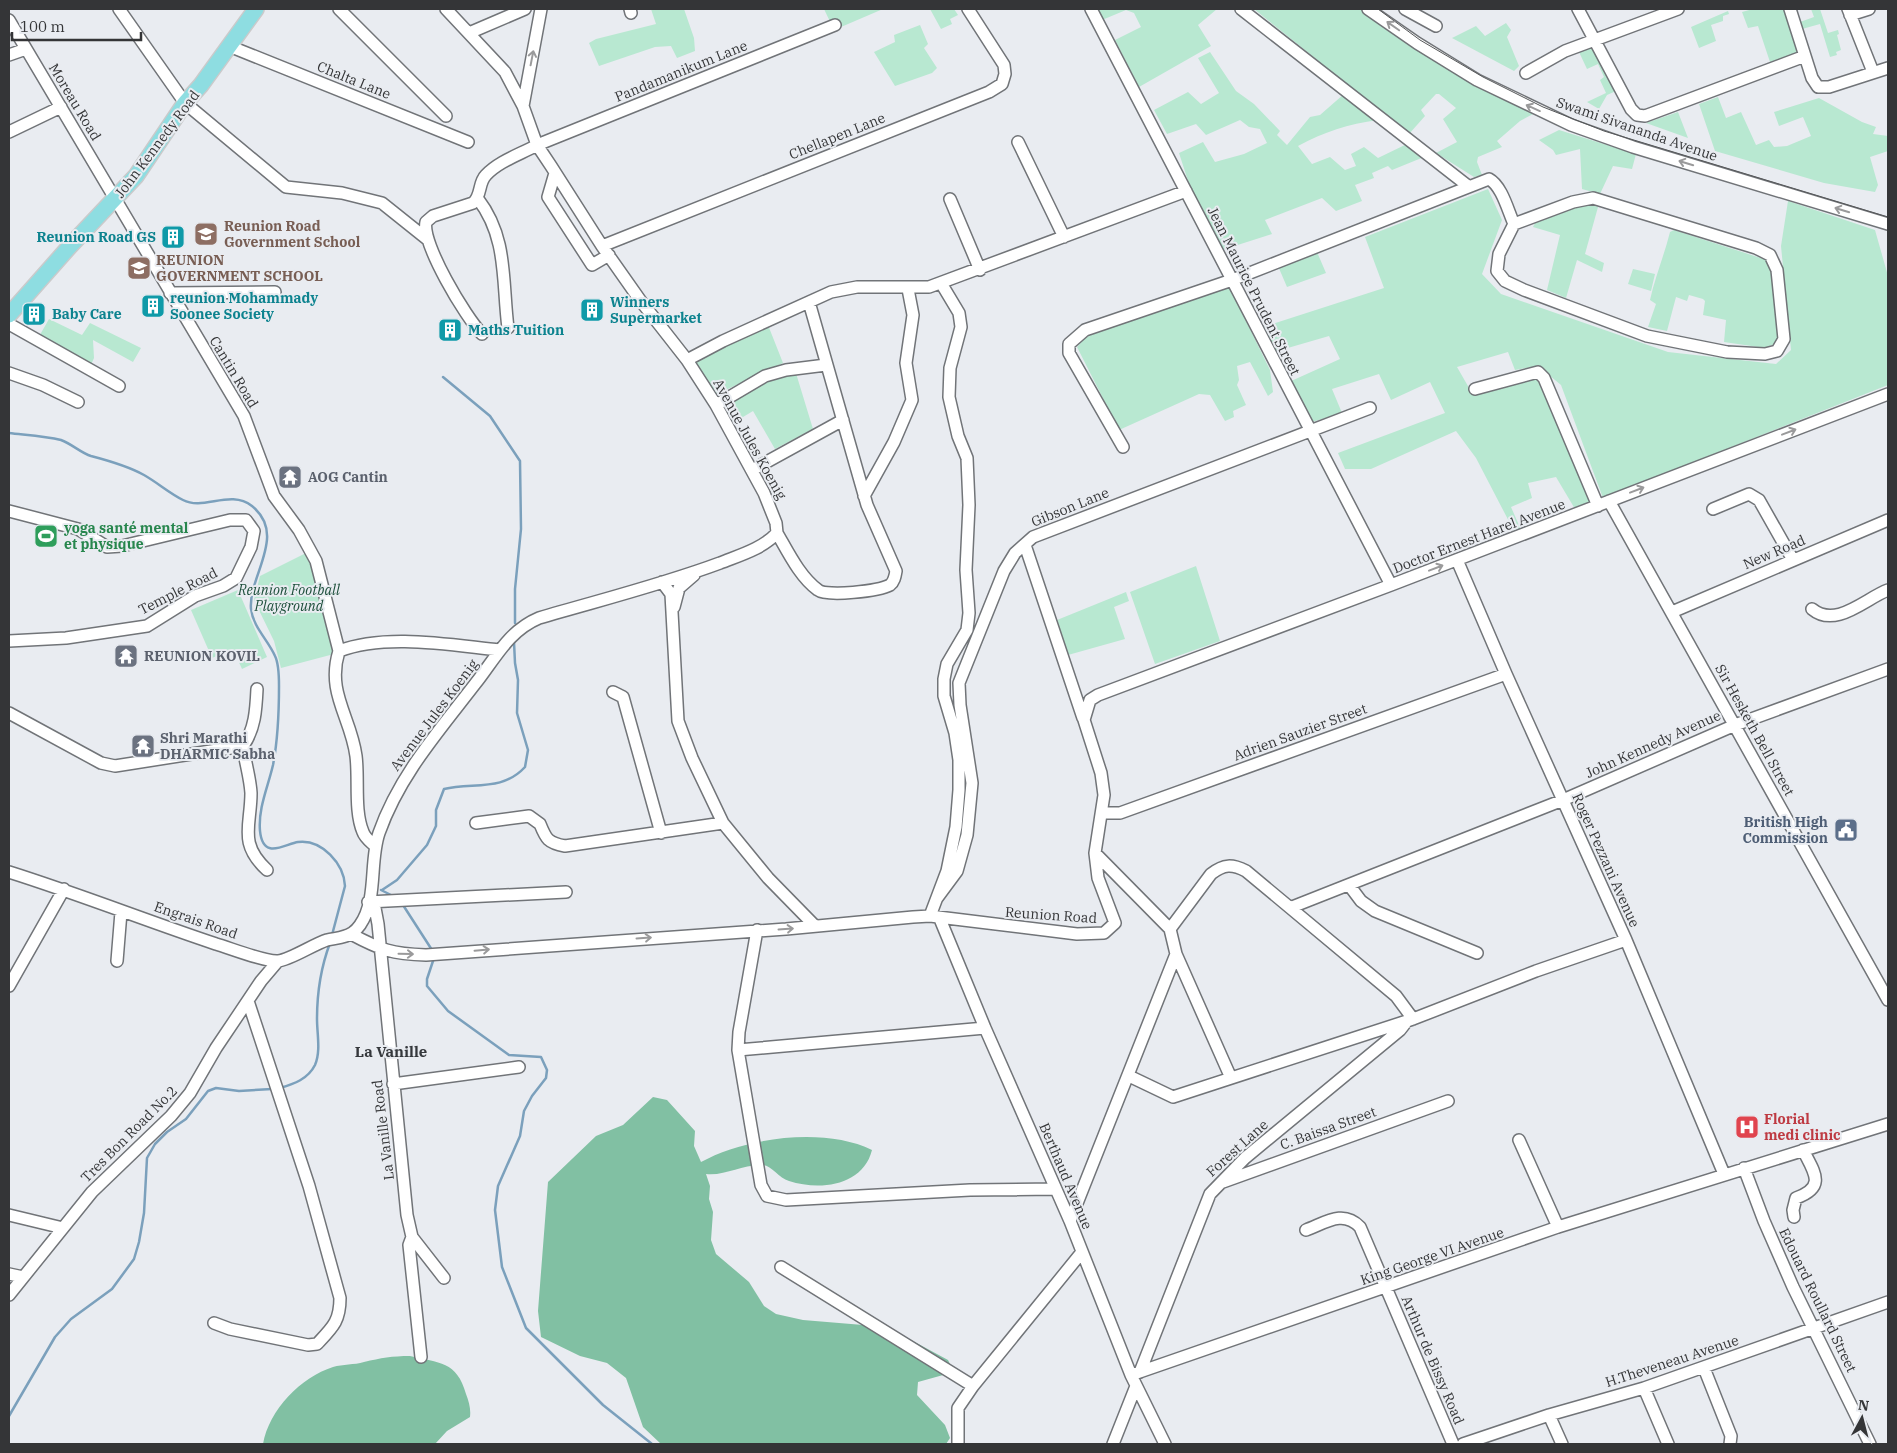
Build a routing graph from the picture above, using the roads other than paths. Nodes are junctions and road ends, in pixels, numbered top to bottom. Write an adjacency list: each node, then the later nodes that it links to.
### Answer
1 (119, 9): 30 (street)
2 (256, 9): 23 (main road, John Kennedy Road)
3 (340, 9): 33 (street)
4 (446, 9): 21 (street, Avenue Jules Koenig)
5 (525, 9): 21 (street)
6 (541, 9): 31 (street, one-way to 6)
7 (968, 9): 48 (street, Chellapen Lane)
8 (1091, 9): 40 (street, Jean Maurice Prudent Street)
9 (1242, 9): 39 (street)
10 (1368, 9): 45 (street, Swami Sivananda Avenue, one-way to 10)
11 (1405, 9): 19 (street)
12 (1578, 9): 22 (street)
13 (1678, 9): 22 (street)
14 (1790, 9): 26 (street)
15 (1869, 9): 16 (street)
16 (1849, 12): 28 (street)
17 (9, 20): 20 (street, Moreau Road)
18 (835, 25): 37 (street, Pandamanikum Lane)
19 (1436, 26)
20 (12, 33): 24 (street, Moreau Road)
21 (469, 33): 31 (street, Avenue Jules Koenig)
22 (1594, 39): 26 (street); 29 (street)
23 (229, 46): 30 (main road, John Kennedy Road); 35 (street, Chalta Lane)
24 (26, 48): 25 (street); 32 (street, Moreau Road)
25 (9, 55)
26 (1806, 56): 28 (street)
27 (1888, 68): 28 (street)
28 (1872, 72)
29 (1526, 73)
30 (185, 103): 41 (main road, John Kennedy Road); 46 (street)
31 (523, 106): 37 (street, Avenue Jules Koenig)
32 (62, 107): 34 (street); 41 (street, Moreau Road)
33 (446, 116)
34 (9, 132)
35 (468, 142)
36 (1018, 142): 47 (street)
37 (537, 145): 38 (street, Avenue Jules Koenig); 42 (street, Pandamanikum Lane)
38 (555, 173): 48 (street, Avenue Jules Koenig); 48 (street)
39 (1468, 186): 44 (street); 50 (street)
40 (1186, 191): 47 (street); 50 (street, Jean Maurice Prudent Street)
41 (116, 199): 54 (street, Cantin Road); 56 (main road, John Kennedy Road)
42 (478, 199): 46 (street); 58 (street)
43 (950, 199): 49 (street)
44 (1514, 224): 44 (street)
45 (1888, 224)
46 (425, 235): 59 (street)
47 (1064, 238): 49 (street)
48 (605, 251): 60 (street, Avenue Jules Koenig)
49 (980, 270): 51 (street)
50 (1232, 280): 70 (street, Jean Maurice Prudent Street); 71 (street)
51 (941, 283): 52 (street); 114 (street)
52 (908, 289): 55 (street); 73 (street)
53 (275, 292): 54 (street)
54 (170, 293): 93 (street, Cantin Road)
55 (809, 302): 60 (street); 61 (street)
56 (9, 315)
57 (9, 324): 63 (street)
58 (508, 328)
59 (482, 334)
60 (687, 360): 67 (street, Avenue Jules Koenig)
61 (826, 365): 67 (street); 69 (street)
62 (9, 373): 66 (street)
63 (119, 386)
64 (1475, 389): 75 (street)
65 (1888, 394): 74 (street, Doctor Ernest Harel Avenue, one-way to 65)
66 (78, 402)
67 (716, 405): 72 (street, Avenue Jules Koenig)
68 (1370, 408): 70 (street, Gibson Lane)
69 (843, 420): 72 (street); 73 (street)
70 (1310, 432): 80 (street, Gibson Lane); 85 (street, Jean Maurice Prudent Street)
71 (1123, 448)
72 (752, 470): 79 (street, Avenue Jules Koenig)
73 (864, 496): 79 (street)
74 (1610, 501): 75 (street, Doctor Ernest Harel Avenue); 90 (street, Sir Hesketh Bell Street)
75 (1598, 506): 81 (street, Doctor Ernest Harel Avenue)
76 (1713, 509): 82 (street)
77 (9, 511): 91 (street, Temple Road)
78 (1888, 520): 82 (street, New Road)
79 (777, 533): 83 (street, Avenue Jules Koenig)
80 (1025, 544): 99 (street, Reunion Road); 114 (street, Gibson Lane)
81 (1457, 560): 85 (street, Doctor Ernest Harel Avenue, one-way to 81); 95 (street, Roger Pezzani Avenue)
82 (1793, 560): 90 (street, New Road)
83 (701, 570): 84 (street, Avenue Jules Koenig); 87 (street)
84 (666, 581): 87 (street); 89 (street); 92 (street, Avenue Jules Koenig)
85 (1391, 585): 99 (street, Doctor Ernest Harel Avenue)
86 (1888, 590): 88 (street)
87 (678, 592): 89 (street)
88 (1812, 609)
89 (672, 611): 105 (street)
90 (1672, 612): 100 (street, Sir Hesketh Bell Street)
91 (9, 641)
92 (500, 650): 93 (street); 107 (street, Avenue Jules Koenig)
93 (339, 651): 107 (street)
94 (1888, 669): 100 (street, John Kennedy Avenue)
95 (1506, 674): 102 (street, Roger Pezzani Avenue); 103 (street, Adrien Sauzier Street)
96 (257, 690): 101 (street)
97 (613, 692): 106 (street)
98 (9, 713): 101 (street)
99 (1085, 715): 103 (street, Reunion Road)
100 (1735, 725): 102 (street, John Kennedy Avenue); 130 (street, Sir Hesketh Bell Street)
101 (243, 746): 109 (street)
102 (1563, 800): 111 (street, John Kennedy Avenue); 123 (street, Roger Pezzani Avenue)
103 (1103, 813): 108 (street, Reunion Road)
104 (476, 823): 106 (street)
105 (723, 823): 106 (street); 119 (street)
106 (661, 833)
107 (375, 846): 115 (street, Avenue Jules Koenig)
108 (1095, 852): 118 (street, Reunion Road); 120 (street)
109 (266, 870)
110 (9, 872): 112 (street, Engrais Road)
111 (1349, 885): 116 (street, John Kennedy Avenue); 125 (street)
112 (64, 889): 117 (street, Engrais Road); 129 (street)
113 (566, 892): 115 (street)
114 (937, 898): 118 (street)
115 (368, 902): 122 (street, Avenue Jules Koenig); 124 (street, La Vanille Road)
116 (1292, 907): 120 (street); 132 (street)
117 (121, 912): 127 (street); 128 (street, Engrais Road)
118 (935, 918): 119 (street); 133 (street, Berthaud Avenue)
119 (815, 926): 121 (street, one-way to 119)
120 (1170, 929): 126 (street)
121 (757, 930): 124 (street, one-way to 121); 134 (street)
122 (347, 935): 124 (street); 128 (street)
123 (1626, 940): 132 (street); 144 (street, Roger Pezzani Avenue)
124 (379, 949): 138 (street, La Vanille Road)
125 (1477, 952)
126 (1176, 954): 136 (street); 137 (street)
127 (117, 961)
128 (278, 961): 131 (street, Tres Bon Road No.2)
129 (9, 986)
130 (1888, 1000)
131 (248, 1001): 150 (street, Tres Bon Road No.2); 162 (street)
132 (1410, 1020): 137 (street); 145 (street, Forest Lane)
133 (985, 1028): 134 (street); 146 (street, Berthaud Avenue)
134 (738, 1050): 146 (street)
135 (519, 1067): 138 (street)
136 (1129, 1076): 137 (street); 149 (street)
137 (1231, 1078)
138 (393, 1084): 153 (street, La Vanille Road)
139 (1448, 1101): 145 (street, C. Baissa Street)
140 (1888, 1124): 142 (street, King George VI Avenue)
141 (1519, 1140): 151 (street)
142 (1803, 1150): 143 (street, King George VI Avenue); 148 (street)
143 (1744, 1168): 144 (street, King George VI Avenue); 163 (street, Edouard Roullard Street)
144 (1724, 1174): 151 (street, King George VI Avenue)
145 (1219, 1184): 166 (street, Forest Lane)
146 (1056, 1189): 149 (street, Berthaud Avenue)
147 (9, 1215): 150 (street)
148 (1794, 1217)
149 (1070, 1221): 154 (street, Berthaud Avenue)
150 (63, 1228): 157 (street, Tres Bon Road No.2)
151 (1558, 1228): 159 (street, King George VI Avenue)
152 (1306, 1230): 159 (street, Arthur de Bissy Road)
153 (412, 1237): 158 (street, La Vanille Road); 164 (street, La Vanille Road)
154 (1082, 1252): 166 (street, Berthaud Avenue); 167 (street)
155 (781, 1267): 167 (street)
156 (9, 1274): 157 (street)
157 (23, 1277): 160 (street, Tres Bon Road No.2)
158 (444, 1278)
159 (1386, 1288): 166 (street, King George VI Avenue); 173 (street, Arthur de Bissy Road)
160 (9, 1295)
161 (1888, 1302): 163 (street, H.Theveneau Avenue)
162 (214, 1323)
163 (1815, 1330): 165 (street, H.Theveneau Avenue); 178 (street, Edouard Roullard Street)
164 (421, 1356)
165 (1704, 1368): 168 (street, H.Theveneau Avenue); 177 (street)
166 (1136, 1378): 171 (street, Forest Lane); 172 (street, Berthaud Avenue)
167 (973, 1386): 170 (street)
168 (1644, 1388): 169 (street, H.Theveneau Avenue); 176 (street)
169 (1549, 1415): 174 (street, H.Theveneau Avenue); 175 (street)
170 (958, 1444)
171 (1113, 1444)
172 (1164, 1444)
173 (1453, 1444)
174 (1463, 1444)
175 (1562, 1444)
176 (1668, 1444)
177 (1730, 1444)
178 (1870, 1444)

